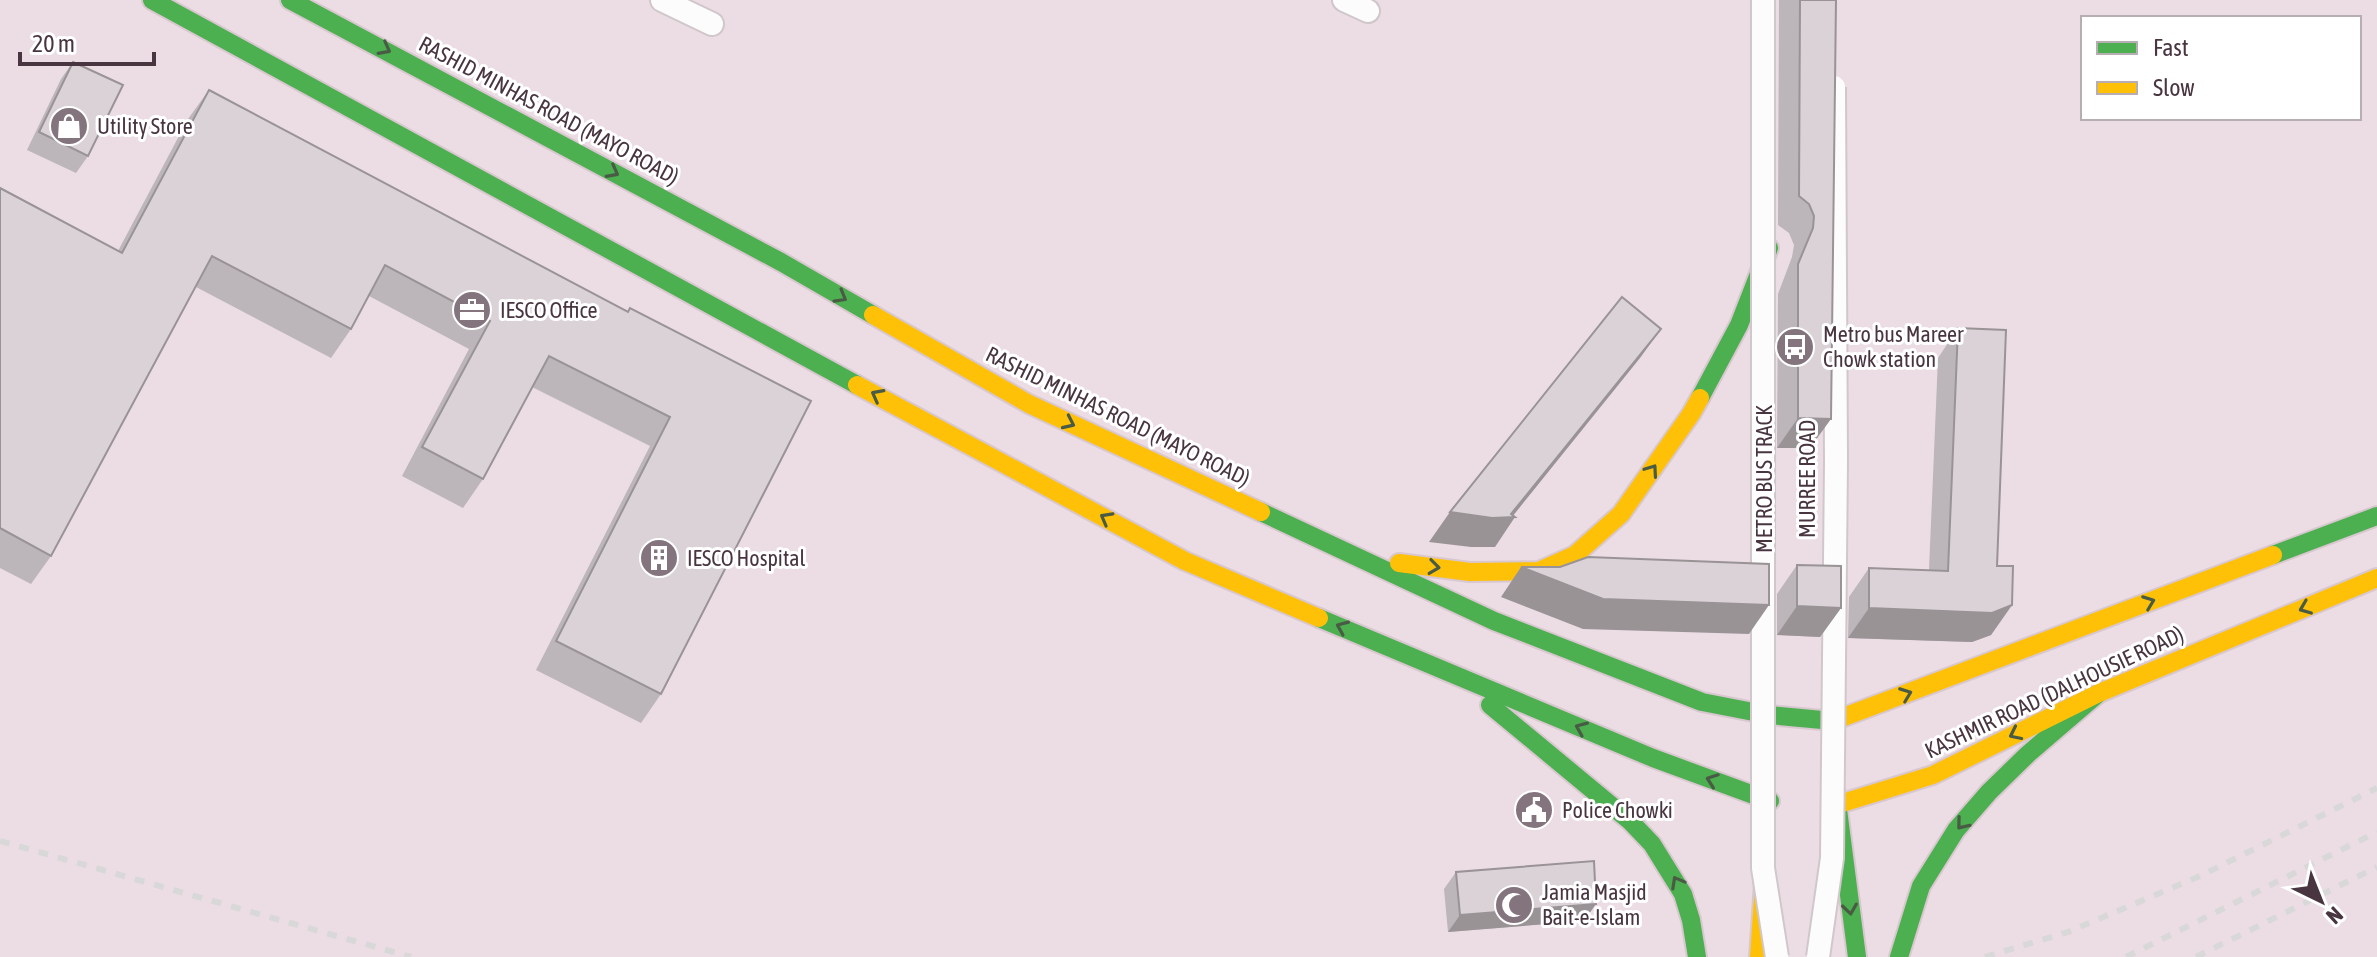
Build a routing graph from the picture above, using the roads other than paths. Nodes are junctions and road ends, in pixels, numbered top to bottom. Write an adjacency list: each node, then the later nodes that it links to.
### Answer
1 (152, 0): 14 (main road, one-way to 1)
2 (290, 0): 12 (main road, RASHID MINHAS ROAD (MAYO ROAD), one-way to 12)
3 (662, 0): 8 (lane)
4 (1344, 0): 7 (lane)
5 (1763, 0): 22 (lane, METRO BUS TRACK, bridge)
6 (1771, 0): 10 (main road, MURREE ROAD)
7 (1368, 11)
8 (712, 24)
9 (1832, 69): 17 (main road, MURREE ROAD); 23 (lane, bridge)
10 (1769, 248): 12 (main road, one-way to 10); 16 (main road, MURREE ROAD)
11 (2377, 516): 17 (main road, KASHMIR ROAD (DALHOUSIE ROAD), one-way to 11)
12 (1357, 557): 16 (main road, RASHID MINHAS ROAD (MAYO ROAD))
13 (2377, 578): 15 (main road, KASHMIR ROAD (DALHOUSIE ROAD), one-way to 15)
14 (1452, 673): 18 (main road, one-way to 14); 20 (main road, one-way to 14)
15 (2099, 693): 19 (main road, KASHMIR ROAD (DALHOUSIE ROAD), one-way to 19); 25 (main road, one-way to 25)
16 (1769, 715): 17 (main road, RASHID MINHAS ROAD (MAYO ROAD)); 18 (main road, MURREE ROAD)
17 (1833, 721): 19 (main road, MURREE ROAD)
18 (1770, 801): 21 (main road, MURREE ROAD)
19 (1836, 805): 24 (main road, MURREE ROAD, one-way to 24)
20 (1697, 957)
21 (1759, 957)
22 (1777, 957)
23 (1818, 957)
24 (1857, 957)
25 (1899, 957)

